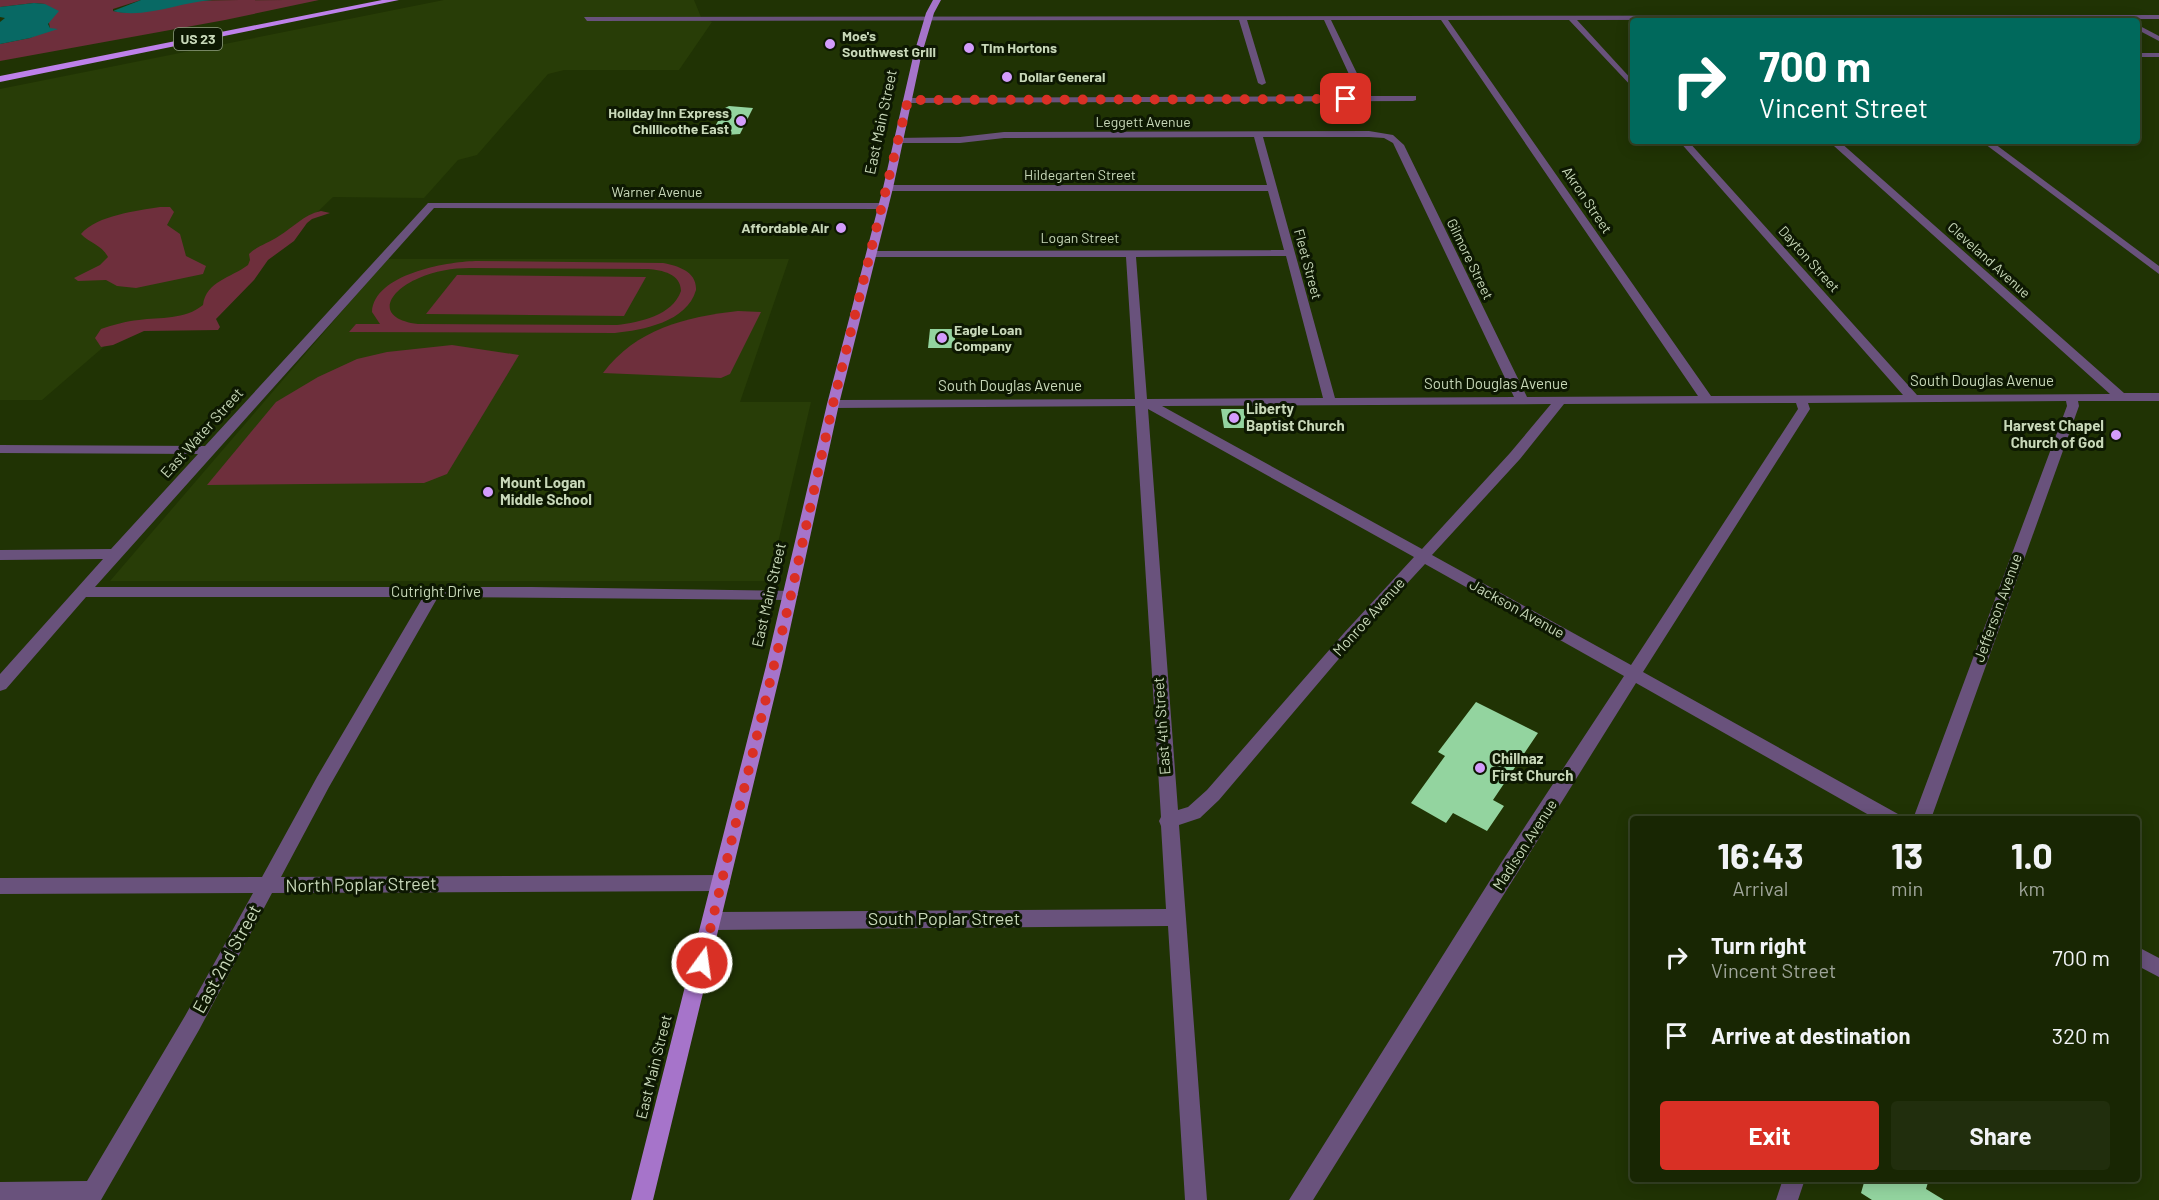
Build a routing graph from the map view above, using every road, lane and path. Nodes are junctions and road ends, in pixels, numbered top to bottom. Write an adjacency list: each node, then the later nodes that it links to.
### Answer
1 (352, 0): 17 (highway, US 23)
2 (395, 0): 18 (highway, US 23)
3 (936, 0): 11 (main road, East Main Street)
4 (2159, 17): 5 (street)
5 (2140, 18)
6 (1327, 19): 7 (street); 12 (street); 22 (street)
7 (1444, 19): 8 (street); 41 (street, Akron Street)
8 (1572, 19): 9 (street); 20 (street)
9 (1630, 19)
10 (587, 20): 11 (street)
11 (928, 20): 12 (street); 23 (main road, East Main Street)
12 (1243, 20): 19 (street)
13 (2140, 28): 14 (street)
14 (2159, 39)
15 (2140, 55): 16 (street)
16 (2159, 55)
17 (0, 69)
18 (0, 79)
19 (1262, 83)
20 (1630, 83)
21 (1413, 98): 22 (street)
22 (1365, 99): 23 (street)
23 (908, 100): 26 (main road, East Main Street)
24 (1258, 135): 25 (street, Leggett Avenue); 26 (street, Leggett Avenue); 31 (street, Fleet Street)
25 (1387, 135): 44 (street, Gilmore Street)
26 (899, 140): 30 (main road, East Main Street)
27 (1686, 144): 42 (street, Dayton Street)
28 (1837, 144): 39 (street, Cleveland Avenue)
29 (1988, 144): 37 (street)
30 (888, 188): 31 (street, Hildegarten Street); 33 (main road, East Main Street)
31 (1272, 188): 35 (street, Fleet Street)
32 (431, 205): 33 (street, Warner Avenue); 50 (street, East Water Street)
33 (884, 206): 36 (main road, East Main Street)
34 (1131, 253): 35 (street, Logan Street); 36 (street, Logan Street); 46 (street, East 4th Street)
35 (1289, 253): 47 (street, Fleet Street)
36 (871, 254): 48 (main road, East Main Street)
37 (2159, 271)
38 (2071, 397): 39 (street, South Douglas Avenue); 42 (street, South Douglas Avenue); 60 (street, Jefferson Avenue)
39 (2121, 397): 40 (street, South Douglas Avenue)
40 (2159, 397)
41 (1706, 398): 43 (street, South Douglas Avenue); 45 (street, South Douglas Avenue)
42 (1913, 398): 43 (street, South Douglas Avenue)
43 (1801, 399): 57 (street, Madison Avenue)
44 (1522, 400): 45 (street, South Douglas Avenue); 47 (street, South Douglas Avenue)
45 (1561, 400): 53 (street, Monroe Avenue)
46 (1140, 401): 47 (street, South Douglas Avenue); 48 (street, South Douglas Avenue); 53 (street, Jackson Avenue); 61 (street, East 4th Street)
47 (1330, 401)
48 (833, 404): 56 (main road, East Main Street)
49 (0, 449): 50 (street)
50 (209, 450): 51 (street, East Water Street)
51 (115, 554): 52 (street); 54 (street, East Water Street)
52 (0, 555)
53 (1424, 556): 57 (street, Jackson Avenue); 61 (street, Monroe Avenue)
54 (81, 592): 55 (street, Cutright Drive); 58 (street, East Water Street)
55 (433, 592): 56 (street, Cutright Drive); 64 (street, East 2nd Street)
56 (791, 595): 62 (main road, East Main Street)
57 (1635, 675): 59 (street, Jackson Avenue); 74 (street, Madison Avenue)
58 (0, 685)
59 (1887, 816)
60 (1923, 816)
61 (1168, 821): 65 (street, East 4th Street)
62 (721, 883): 64 (street, North Poplar Street); 66 (main road, East Main Street)
63 (0, 886): 64 (street, North Poplar Street)
64 (267, 886): 71 (street, East 2nd Street)
65 (1176, 917): 66 (street, South Poplar Street); 73 (street, East 4th Street)
66 (712, 921): 72 (main road, East Main Street)
67 (2140, 957): 68 (street)
68 (2159, 968)
69 (1793, 1182): 75 (street)
70 (0, 1193): 71 (street)
71 (91, 1196)
72 (642, 1200)
73 (1196, 1200)
74 (1300, 1200)
75 (1787, 1200)

